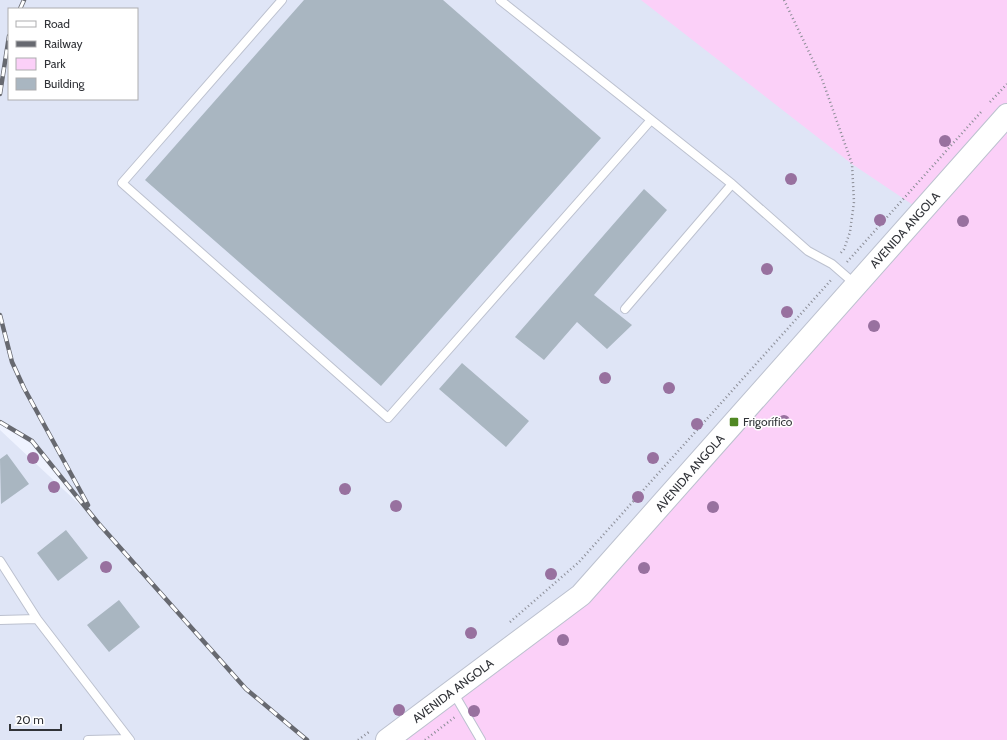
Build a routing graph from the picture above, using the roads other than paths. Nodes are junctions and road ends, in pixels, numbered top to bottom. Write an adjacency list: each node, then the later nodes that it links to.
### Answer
1 (282, 0): 4 (lane)
2 (500, 0): 4 (lane)
3 (1007, 115): 6 (main road, AVENIDA ANGOLA)
4 (651, 120): 5 (lane)
5 (732, 184): 6 (lane); 7 (lane)
6 (856, 285): 11 (main road, AVENIDA ANGOLA)
7 (625, 309)
8 (0, 561): 9 (lane)
9 (37, 619): 10 (lane); 13 (lane)
10 (0, 620)
11 (453, 691): 12 (main road, AVENIDA ANGOLA); 15 (lane)
12 (379, 735)
13 (129, 739): 14 (lane)
14 (88, 740)
15 (481, 740)

